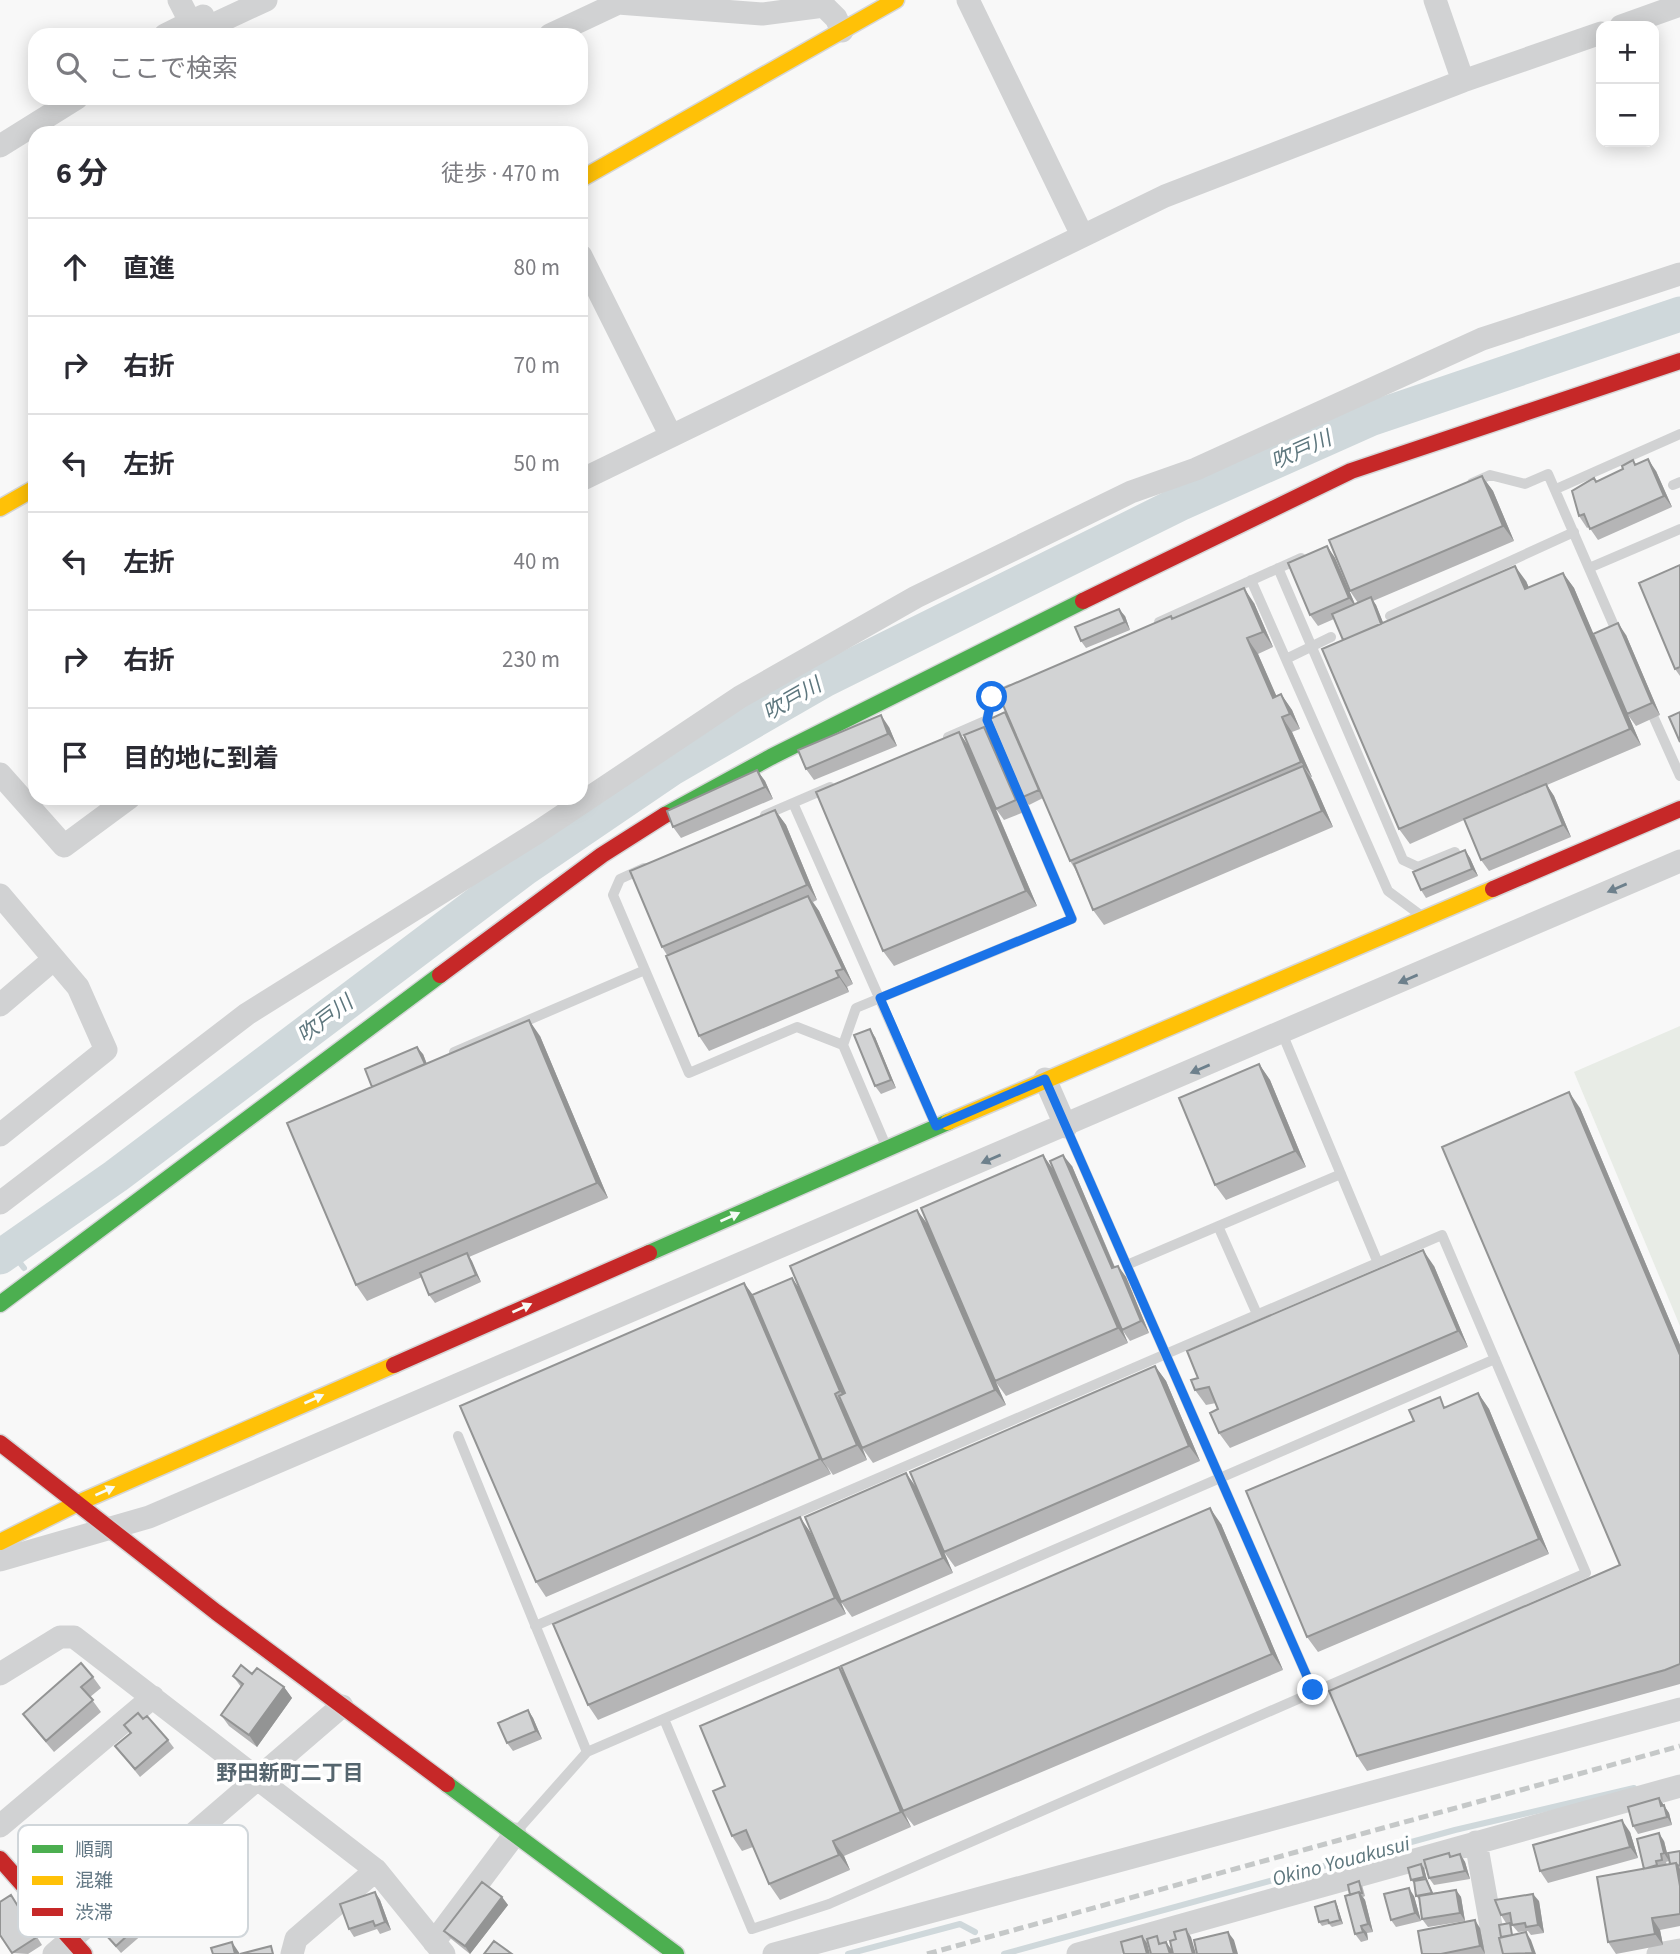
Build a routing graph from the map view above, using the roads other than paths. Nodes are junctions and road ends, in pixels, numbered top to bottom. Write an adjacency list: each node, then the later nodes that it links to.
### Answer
1 (179, 0): 10 (street)
2 (238, 0): 11 (street)
3 (266, 0): 12 (street)
4 (895, 0): 14 (street)
5 (968, 0): 24 (street)
6 (1435, 0): 16 (street)
7 (617, 1): 13 (street); 14 (street)
8 (1680, 5): 9 (street)
9 (1635, 21)
10 (192, 28)
11 (197, 28)
12 (200, 28)
13 (564, 28)
14 (842, 31): 23 (street)
15 (1596, 35): 16 (street)
16 (1463, 81): 24 (street)
17 (46, 105): 21 (street)
18 (67, 105): 19 (street)
19 (32, 126)
20 (28, 129): 22 (street)
21 (0, 134)
22 (0, 146)
23 (588, 175)
24 (1082, 235): 29 (street)
25 (588, 270): 29 (street)
26 (1680, 274): 54 (street)
27 (1680, 361): 82 (street)
28 (1680, 434): 32 (lane)
29 (671, 436): 30 (street)
30 (588, 477)
31 (1465, 486): 32 (lane)
32 (1556, 489): 36 (lane)
33 (28, 492): 34 (street)
34 (0, 508)
35 (1680, 529): 39 (lane)
36 (1574, 532): 39 (lane); 41 (lane)
37 (1315, 552): 38 (lane)
38 (1278, 568): 40 (lane); 45 (lane)
39 (1589, 568): 44 (lane)
40 (1251, 580): 42 (lane); 46 (lane)
41 (1390, 616)
42 (1153, 625)
43 (1331, 637): 45 (lane)
44 (1619, 638)
45 (1314, 647): 46 (lane); 60 (lane)
46 (1288, 658): 64 (lane)
47 (1017, 686): 49 (lane)
48 (1654, 718): 52 (lane)
49 (987, 720): 50 (lane); 67 (lane)
50 (939, 741)
51 (0, 774): 56 (street)
52 (1680, 776)
53 (842, 782): 55 (lane)
54 (588, 799)
55 (793, 803): 59 (lane); 67 (lane)
56 (120, 805)
57 (578, 805): 78 (street)
58 (1680, 808): 64 (street)
59 (756, 819)
60 (1455, 852)
61 (1680, 861): 69 (street, one-way to 69)
62 (657, 863): 66 (lane)
63 (0, 895): 65 (street)
64 (1423, 917): 72 (street)
65 (54, 958): 68 (street); 75 (street)
66 (645, 970): 70 (lane); 71 (lane)
67 (880, 998): 70 (lane); 73 (lane)
68 (0, 1005)
69 (1282, 1033): 74 (street, one-way to 74); 77 (lane)
70 (843, 1045): 76 (lane)
71 (447, 1055)
72 (1045, 1079): 73 (street); 74 (street)
73 (936, 1126): 76 (street)
74 (1066, 1127): 81 (lane); 90 (street, one-way to 90)
75 (0, 1135)
76 (887, 1148): 89 (street, one-way to 76)
77 (1341, 1174): 79 (lane); 80 (lane)
78 (0, 1203)
79 (1219, 1226): 81 (lane); 83 (lane)
80 (1378, 1263): 83 (lane); 85 (lane)
81 (1129, 1264): 84 (lane)
82 (0, 1304)
83 (1256, 1314): 84 (lane)
84 (1167, 1352): 88 (lane); 93 (lane)
85 (1495, 1359): 88 (lane); 95 (lane)
86 (458, 1436): 93 (lane)
87 (0, 1443): 89 (street)
88 (1221, 1477): 95 (lane); 99 (lane)
89 (78, 1503): 90 (street); 91 (street)
90 (111, 1530): 92 (street); 97 (street)
91 (0, 1542)
92 (0, 1560)
93 (535, 1626): 100 (lane)
94 (0, 1674): 96 (street)
95 (1313, 1690): 99 (lane)
96 (153, 1698): 101 (street); 104 (street)
97 (342, 1706): 101 (street); 105 (street)
98 (1680, 1709): 117 (street)
99 (664, 1719): 100 (lane)
100 (587, 1752): 105 (lane)
101 (260, 1778): 103 (street); 108 (street)
102 (1680, 1786): 106 (street)
103 (208, 1825)
104 (0, 1826)
105 (515, 1834): 111 (street); 116 (street)
106 (1476, 1842): 114 (street); 118 (street)
107 (0, 1859): 109 (street)
108 (376, 1870): 111 (street); 115 (street)
109 (18, 1882)
110 (84, 1937): 112 (street)
111 (439, 1948)
112 (70, 1950)
113 (1680, 1950): 119 (street)
114 (1091, 1952)
115 (292, 1954)
116 (676, 1954)
117 (774, 1954)
118 (1496, 1954)
119 (1658, 1954)

